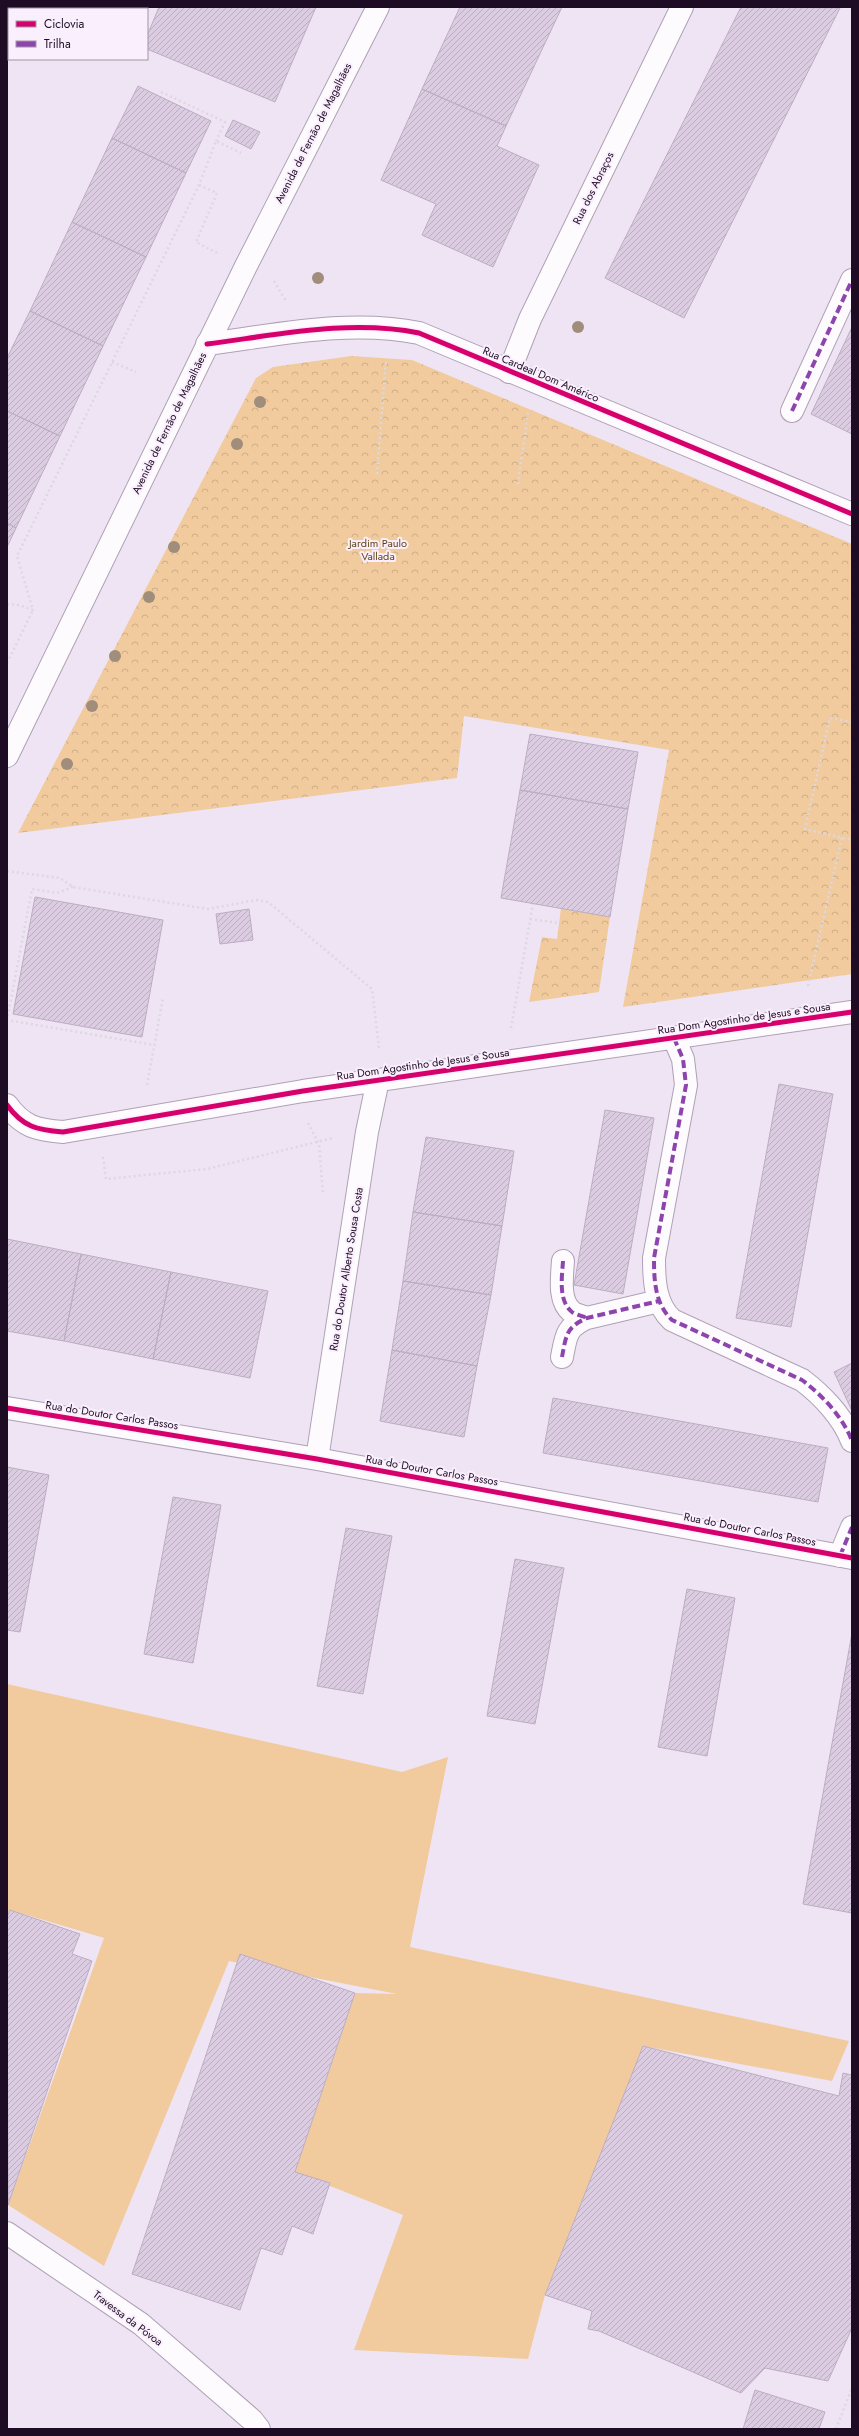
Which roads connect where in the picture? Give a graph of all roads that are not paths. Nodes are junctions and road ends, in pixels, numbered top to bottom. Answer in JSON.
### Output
{"nodes":[{"id":1,"x":378,"y":7,"type":"edge"},
{"id":2,"x":682,"y":7,"type":"edge"},
{"id":3,"x":852,"y":280,"type":"edge"},
{"id":4,"x":207,"y":344,"type":"junction"},
{"id":5,"x":509,"y":372,"type":"junction"},
{"id":6,"x":792,"y":411,"type":"dead end"},
{"id":7,"x":852,"y":514,"type":"edge"},
{"id":8,"x":7,"y":756,"type":"edge"},
{"id":9,"x":852,"y":1012,"type":"edge"},
{"id":10,"x":674,"y":1038,"type":"junction"},
{"id":11,"x":378,"y":1080,"type":"junction"},
{"id":12,"x":7,"y":1105,"type":"edge"},
{"id":13,"x":563,"y":1261,"type":"dead end"},
{"id":14,"x":659,"y":1301,"type":"junction"},
{"id":15,"x":587,"y":1318,"type":"junction"},
{"id":16,"x":562,"y":1357,"type":"dead end"},
{"id":17,"x":7,"y":1408,"type":"edge"},
{"id":18,"x":852,"y":1441,"type":"edge"},
{"id":19,"x":317,"y":1459,"type":"junction"},
{"id":20,"x":852,"y":1527,"type":"edge"},
{"id":21,"x":846,"y":1557,"type":"edge"},
{"id":22,"x":7,"y":2233,"type":"edge"},
{"id":23,"x":260,"y":2429,"type":"edge"}],
"edges":[{"from":1,"to":4,"type":"street","name":"Avenida de Fernão de Magalhães"},
{"from":2,"to":5,"type":"street","name":"Rua dos Abraços"},
{"from":3,"to":6,"type":"street"},
{"from":4,"to":5,"type":"street","name":"Rua Cardeal Dom Américo"},
{"from":4,"to":8,"type":"street","name":"Avenida de Fernão de Magalhães"},
{"from":5,"to":7,"type":"street","name":"Rua Cardeal Dom Américo"},
{"from":9,"to":10,"type":"street","name":"Rua Dom Agostinho de Jesus e Sousa"},
{"from":10,"to":11,"type":"street","name":"Rua Dom Agostinho de Jesus e Sousa"},
{"from":10,"to":14,"type":"street"},
{"from":11,"to":12,"type":"street","name":"Rua Dom Agostinho de Jesus e Sousa"},
{"from":11,"to":19,"type":"street","name":"Rua do Doutor Alberto Sousa Costa"},
{"from":13,"to":15,"type":"street"},
{"from":14,"to":15,"type":"street"},
{"from":14,"to":18,"type":"street"},
{"from":15,"to":16,"type":"street"},
{"from":17,"to":19,"type":"street","name":"Rua do Doutor Carlos Passos"},
{"from":19,"to":21,"type":"street","name":"Rua do Doutor Carlos Passos"},
{"from":20,"to":21,"type":"street"},
{"from":22,"to":23,"type":"street","name":"Travessa da Póvoa"}]}
